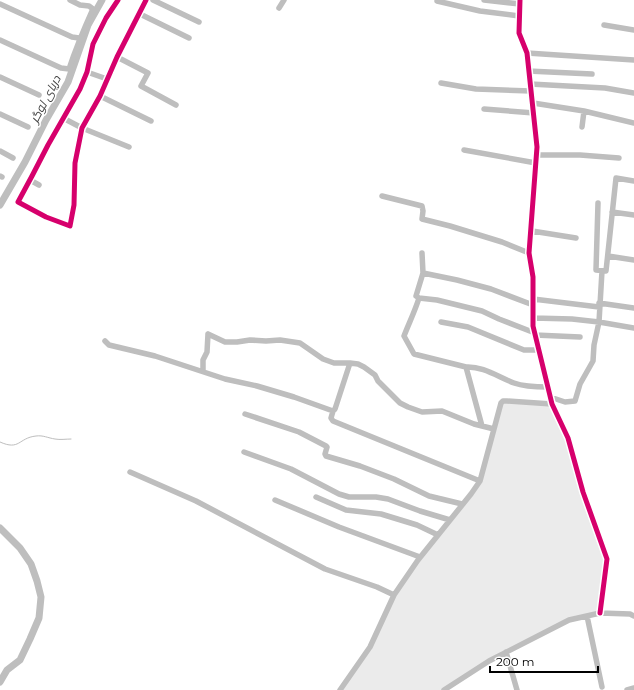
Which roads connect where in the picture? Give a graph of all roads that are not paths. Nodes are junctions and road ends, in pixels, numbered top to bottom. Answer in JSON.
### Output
{"nodes":[{"id":1,"x":70,"y":0,"type":"edge"},
{"id":2,"x":118,"y":0,"type":"edge"},
{"id":3,"x":146,"y":0,"type":"edge"},
{"id":4,"x":153,"y":0,"type":"edge"},
{"id":5,"x":284,"y":0,"type":"edge"},
{"id":6,"x":484,"y":0,"type":"edge"},
{"id":7,"x":436,"y":1,"type":"edge"},
{"id":8,"x":520,"y":2,"type":"edge"},
{"id":9,"x":0,"y":4,"type":"edge"},
{"id":10,"x":279,"y":8,"type":"dead end"},
{"id":11,"x":140,"y":14,"type":"junction"},
{"id":12,"x":519,"y":16,"type":"junction"},
{"id":13,"x":199,"y":22,"type":"dead end"},
{"id":14,"x":604,"y":25,"type":"dead end"},
{"id":15,"x":634,"y":30,"type":"edge"},
{"id":16,"x":80,"y":38,"type":"junction"},
{"id":17,"x":190,"y":38,"type":"dead end"},
{"id":18,"x":0,"y":40,"type":"edge"},
{"id":19,"x":527,"y":54,"type":"junction"},
{"id":20,"x":117,"y":57,"type":"junction"},
{"id":21,"x":634,"y":60,"type":"edge"},
{"id":22,"x":528,"y":71,"type":"junction"},
{"id":23,"x":87,"y":72,"type":"junction"},
{"id":24,"x":592,"y":74,"type":"dead end"},
{"id":25,"x":0,"y":77,"type":"edge"},
{"id":26,"x":107,"y":79,"type":"junction"},
{"id":27,"x":441,"y":83,"type":"dead end"},
{"id":28,"x":530,"y":84,"type":"junction"},
{"id":29,"x":531,"y":90,"type":"junction"},
{"id":30,"x":634,"y":93,"type":"edge"},
{"id":31,"x":39,"y":95,"type":"dead end"},
{"id":32,"x":100,"y":96,"type":"junction"},
{"id":33,"x":533,"y":103,"type":"junction"},
{"id":34,"x":176,"y":104,"type":"dead end"},
{"id":35,"x":484,"y":109,"type":"dead end"},
{"id":36,"x":584,"y":111,"type":"junction"},
{"id":37,"x":534,"y":113,"type":"junction"},
{"id":38,"x":0,"y":114,"type":"edge"},
{"id":39,"x":63,"y":118,"type":"junction"},
{"id":40,"x":151,"y":121,"type":"dead end"},
{"id":41,"x":634,"y":124,"type":"edge"},
{"id":42,"x":28,"y":127,"type":"dead end"},
{"id":43,"x":582,"y":127,"type":"dead end"},
{"id":44,"x":82,"y":128,"type":"junction"},
{"id":45,"x":129,"y":146,"type":"dead end"},
{"id":46,"x":464,"y":150,"type":"dead end"},
{"id":47,"x":0,"y":152,"type":"edge"},
{"id":48,"x":537,"y":155,"type":"junction"},
{"id":49,"x":13,"y":158,"type":"dead end"},
{"id":50,"x":618,"y":158,"type":"dead end"},
{"id":51,"x":536,"y":163,"type":"junction"},
{"id":52,"x":30,"y":180,"type":"junction"},
{"id":53,"x":634,"y":181,"type":"edge"},
{"id":54,"x":39,"y":185,"type":"dead end"},
{"id":55,"x":382,"y":196,"type":"dead end"},
{"id":56,"x":598,"y":204,"type":"dead end"},
{"id":57,"x":612,"y":212,"type":"junction"},
{"id":58,"x":634,"y":214,"type":"edge"},
{"id":59,"x":532,"y":231,"type":"junction"},
{"id":60,"x":576,"y":238,"type":"dead end"},
{"id":61,"x":422,"y":253,"type":"dead end"},
{"id":62,"x":529,"y":253,"type":"junction"},
{"id":63,"x":608,"y":256,"type":"junction"},
{"id":64,"x":634,"y":260,"type":"edge"},
{"id":65,"x":602,"y":271,"type":"junction"},
{"id":66,"x":422,"y":273,"type":"junction"},
{"id":67,"x":419,"y":298,"type":"junction"},
{"id":68,"x":533,"y":302,"type":"junction"},
{"id":69,"x":599,"y":305,"type":"junction"},
{"id":70,"x":634,"y":308,"type":"edge"},
{"id":71,"x":533,"y":318,"type":"junction"},
{"id":72,"x":441,"y":322,"type":"dead end"},
{"id":73,"x":599,"y":322,"type":"junction"},
{"id":74,"x":634,"y":328,"type":"edge"},
{"id":75,"x":535,"y":334,"type":"junction"},
{"id":76,"x":580,"y":337,"type":"dead end"},
{"id":77,"x":105,"y":341,"type":"dead end"},
{"id":78,"x":539,"y":350,"type":"junction"},
{"id":79,"x":350,"y":363,"type":"junction"},
{"id":80,"x":466,"y":367,"type":"junction"},
{"id":81,"x":204,"y":371,"type":"junction"},
{"id":82,"x":548,"y":387,"type":"junction"},
{"id":83,"x":550,"y":397,"type":"junction"},
{"id":84,"x":552,"y":404,"type":"junction"},
{"id":85,"x":333,"y":411,"type":"junction"},
{"id":86,"x":245,"y":414,"type":"dead end"},
{"id":87,"x":482,"y":426,"type":"junction"},
{"id":88,"x":494,"y":429,"type":"junction"},
{"id":89,"x":244,"y":452,"type":"dead end"},
{"id":90,"x":130,"y":472,"type":"dead end"},
{"id":91,"x":480,"y":481,"type":"junction"},
{"id":92,"x":316,"y":497,"type":"dead end"},
{"id":93,"x":275,"y":500,"type":"dead end"},
{"id":94,"x":462,"y":504,"type":"junction"},
{"id":95,"x":450,"y":520,"type":"junction"},
{"id":96,"x":438,"y":535,"type":"junction"},
{"id":97,"x":420,"y":557,"type":"junction"},
{"id":98,"x":394,"y":595,"type":"junction"},
{"id":99,"x":600,"y":613,"type":"junction"},
{"id":100,"x":587,"y":616,"type":"junction"},
{"id":101,"x":634,"y":616,"type":"edge"},
{"id":102,"x":506,"y":652,"type":"junction"},
{"id":103,"x":602,"y":687,"type":"dead end"},
{"id":104,"x":634,"y":688,"type":"edge"},
{"id":105,"x":340,"y":690,"type":"edge"},
{"id":106,"x":444,"y":690,"type":"edge"},
{"id":107,"x":517,"y":690,"type":"edge"},
{"id":108,"x":627,"y":690,"type":"edge"}],
"edges":[{"from":1,"to":16,"type":"street"},
{"from":2,"to":23,"type":"street"},
{"from":3,"to":11,"type":"street"},
{"from":4,"to":13,"type":"street"},
{"from":5,"to":10,"type":"street"},
{"from":6,"to":8,"type":"street"},
{"from":7,"to":12,"type":"street"},
{"from":8,"to":12,"type":"street"},
{"from":9,"to":16,"type":"street"},
{"from":11,"to":17,"type":"street"},
{"from":11,"to":20,"type":"street"},
{"from":12,"to":19,"type":"street"},
{"from":14,"to":15,"type":"street"},
{"from":16,"to":18,"type":"street"},
{"from":19,"to":21,"type":"street"},
{"from":19,"to":22,"type":"street"},
{"from":20,"to":26,"type":"street"},
{"from":20,"to":34,"type":"street"},
{"from":22,"to":24,"type":"street"},
{"from":22,"to":28,"type":"street"},
{"from":23,"to":26,"type":"street"},
{"from":23,"to":39,"type":"street"},
{"from":25,"to":31,"type":"street"},
{"from":26,"to":32,"type":"street"},
{"from":27,"to":29,"type":"street"},
{"from":28,"to":29,"type":"street"},
{"from":28,"to":30,"type":"street"},
{"from":29,"to":33,"type":"street"},
{"from":32,"to":40,"type":"street"},
{"from":32,"to":44,"type":"street"},
{"from":33,"to":36,"type":"street"},
{"from":33,"to":37,"type":"street"},
{"from":35,"to":37,"type":"street"},
{"from":36,"to":41,"type":"street"},
{"from":36,"to":43,"type":"street"},
{"from":37,"to":48,"type":"street"},
{"from":38,"to":42,"type":"street"},
{"from":39,"to":44,"type":"street"},
{"from":39,"to":52,"type":"street"},
{"from":44,"to":45,"type":"street"},
{"from":44,"to":52,"type":"street"},
{"from":46,"to":51,"type":"street"},
{"from":47,"to":49,"type":"street"},
{"from":48,"to":50,"type":"street"},
{"from":48,"to":51,"type":"street"},
{"from":51,"to":59,"type":"street"},
{"from":52,"to":54,"type":"street"},
{"from":53,"to":57,"type":"street"},
{"from":55,"to":62,"type":"street"},
{"from":56,"to":65,"type":"street"},
{"from":57,"to":58,"type":"street"},
{"from":57,"to":63,"type":"street"},
{"from":59,"to":60,"type":"street"},
{"from":59,"to":62,"type":"street"},
{"from":61,"to":66,"type":"street"},
{"from":62,"to":68,"type":"street"},
{"from":63,"to":64,"type":"street"},
{"from":63,"to":65,"type":"street"},
{"from":65,"to":69,"type":"street"},
{"from":66,"to":67,"type":"street"},
{"from":66,"to":68,"type":"street"},
{"from":67,"to":75,"type":"street"},
{"from":67,"to":80,"type":"street"},
{"from":68,"to":69,"type":"street"},
{"from":68,"to":71,"type":"street"},
{"from":69,"to":70,"type":"street"},
{"from":69,"to":73,"type":"street"},
{"from":71,"to":73,"type":"street"},
{"from":71,"to":75,"type":"street"},
{"from":72,"to":78,"type":"street"},
{"from":73,"to":74,"type":"street"},
{"from":73,"to":83,"type":"street"},
{"from":75,"to":76,"type":"street"},
{"from":75,"to":78,"type":"street"},
{"from":77,"to":81,"type":"street"},
{"from":78,"to":82,"type":"street"},
{"from":79,"to":81,"type":"street"},
{"from":79,"to":85,"type":"street"},
{"from":79,"to":87,"type":"street"},
{"from":80,"to":82,"type":"street"},
{"from":80,"to":87,"type":"street"},
{"from":81,"to":85,"type":"street"},
{"from":82,"to":83,"type":"street"},
{"from":83,"to":84,"type":"street"},
{"from":84,"to":88,"type":"street"},
{"from":84,"to":99,"type":"street"},
{"from":85,"to":91,"type":"street"},
{"from":86,"to":94,"type":"street"},
{"from":87,"to":88,"type":"street"},
{"from":88,"to":91,"type":"street"},
{"from":89,"to":95,"type":"street"},
{"from":90,"to":98,"type":"street"},
{"from":91,"to":94,"type":"street"},
{"from":92,"to":96,"type":"street"},
{"from":93,"to":97,"type":"street"},
{"from":94,"to":95,"type":"street"},
{"from":95,"to":96,"type":"street"},
{"from":96,"to":97,"type":"street"},
{"from":97,"to":98,"type":"street"},
{"from":98,"to":105,"type":"street"},
{"from":99,"to":100,"type":"street"},
{"from":99,"to":101,"type":"street"},
{"from":100,"to":102,"type":"street"},
{"from":100,"to":103,"type":"street"},
{"from":102,"to":106,"type":"street"},
{"from":102,"to":107,"type":"street"},
{"from":104,"to":108,"type":"street"}]}
